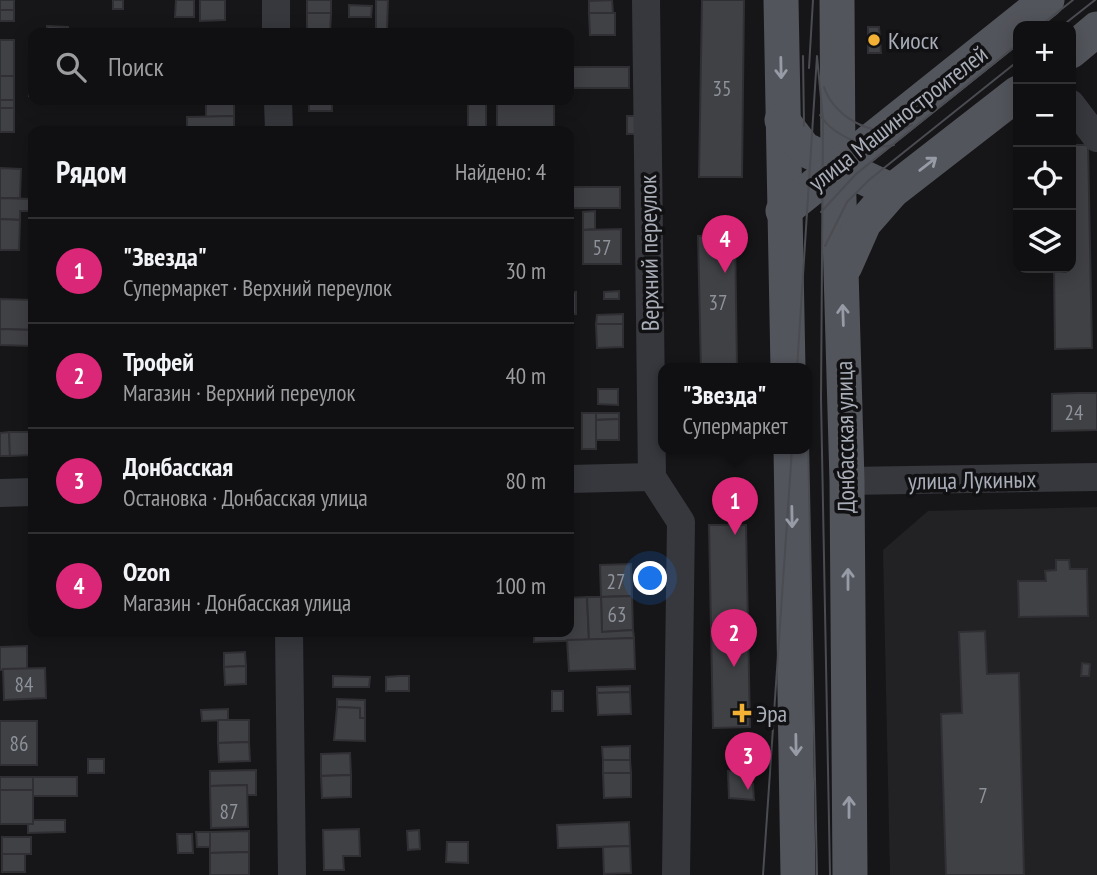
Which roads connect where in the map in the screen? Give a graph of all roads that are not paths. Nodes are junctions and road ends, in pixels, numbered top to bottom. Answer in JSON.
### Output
{"nodes":[{"id":1,"x":276,"y":0,"type":"edge"},
{"id":2,"x":646,"y":0,"type":"edge"},
{"id":3,"x":781,"y":0,"type":"edge"},
{"id":4,"x":837,"y":0,"type":"edge"},
{"id":5,"x":1047,"y":0,"type":"edge"},
{"id":6,"x":276,"y":28,"type":"edge"},
{"id":7,"x":1097,"y":29,"type":"edge"},
{"id":8,"x":1076,"y":47,"type":"edge"},
{"id":9,"x":838,"y":85,"type":"junction"},
{"id":10,"x":1013,"y":97,"type":"edge"},
{"id":11,"x":918,"y":103,"type":"junction"},
{"id":12,"x":278,"y":105,"type":"edge"},
{"id":13,"x":1076,"y":111,"type":"edge"},
{"id":14,"x":782,"y":120,"type":"junction"},
{"id":15,"x":279,"y":126,"type":"edge"},
{"id":16,"x":1097,"y":138,"type":"edge"},
{"id":17,"x":838,"y":165,"type":"junction"},
{"id":18,"x":892,"y":191,"type":"junction"},
{"id":19,"x":783,"y":211,"type":"junction"},
{"id":20,"x":842,"y":272,"type":"junction"},
{"id":21,"x":788,"y":363,"type":"edge"},
{"id":22,"x":790,"y":454,"type":"edge"},
{"id":23,"x":652,"y":477,"type":"junction"},
{"id":24,"x":1097,"y":477,"type":"edge"},
{"id":25,"x":574,"y":479,"type":"edge"},
{"id":26,"x":847,"y":481,"type":"junction"},
{"id":27,"x":28,"y":492,"type":"edge"},
{"id":28,"x":0,"y":493,"type":"edge"},
{"id":29,"x":1097,"y":504,"type":"edge"},
{"id":30,"x":289,"y":637,"type":"edge"},
{"id":31,"x":292,"y":875,"type":"edge"},
{"id":32,"x":676,"y":875,"type":"edge"},
{"id":33,"x":798,"y":875,"type":"edge"},
{"id":34,"x":849,"y":875,"type":"edge"}],
"edges":[{"from":1,"to":6,"type":"street"},
{"from":2,"to":23,"type":"street","name":"Верхний переулок"},
{"from":3,"to":14,"type":"main road","one_way":true},
{"from":4,"to":9,"type":"main road","name":"Донбасская улица"},
{"from":5,"to":11,"type":"main road","name":"улица Машиностроителей"},
{"from":7,"to":8,"type":"main road"},
{"from":9,"to":11,"type":"main road"},
{"from":9,"to":17,"type":"main road","name":"Донбасская улица"},
{"from":18,"to":10,"type":"main road","one_way":true},
{"from":11,"to":17,"type":"main road","name":"улица Машиностроителей"},
{"from":12,"to":15,"type":"street"},
{"from":13,"to":16,"type":"street"},
{"from":14,"to":17,"type":"main road"},
{"from":14,"to":19,"type":"main road"},
{"from":17,"to":18,"type":"main road"},
{"from":17,"to":19,"type":"main road","name":"улица Машиностроителей"},
{"from":17,"to":20,"type":"main road","name":"Донбасская улица"},
{"from":18,"to":20,"type":"main road"},
{"from":19,"to":21,"type":"main road"},
{"from":26,"to":20,"type":"main road","name":"Донбасская улица","one_way":true},
{"from":22,"to":33,"type":"main road","one_way":true},
{"from":23,"to":25,"type":"street"},
{"from":23,"to":32,"type":"street"},
{"from":24,"to":26,"type":"street","name":"улица Лукиных"},
{"from":24,"to":29,"type":"street"},
{"from":34,"to":26,"type":"main road","name":"Донбасская улица","one_way":true},
{"from":27,"to":28,"type":"street"},
{"from":30,"to":31,"type":"street"}]}
